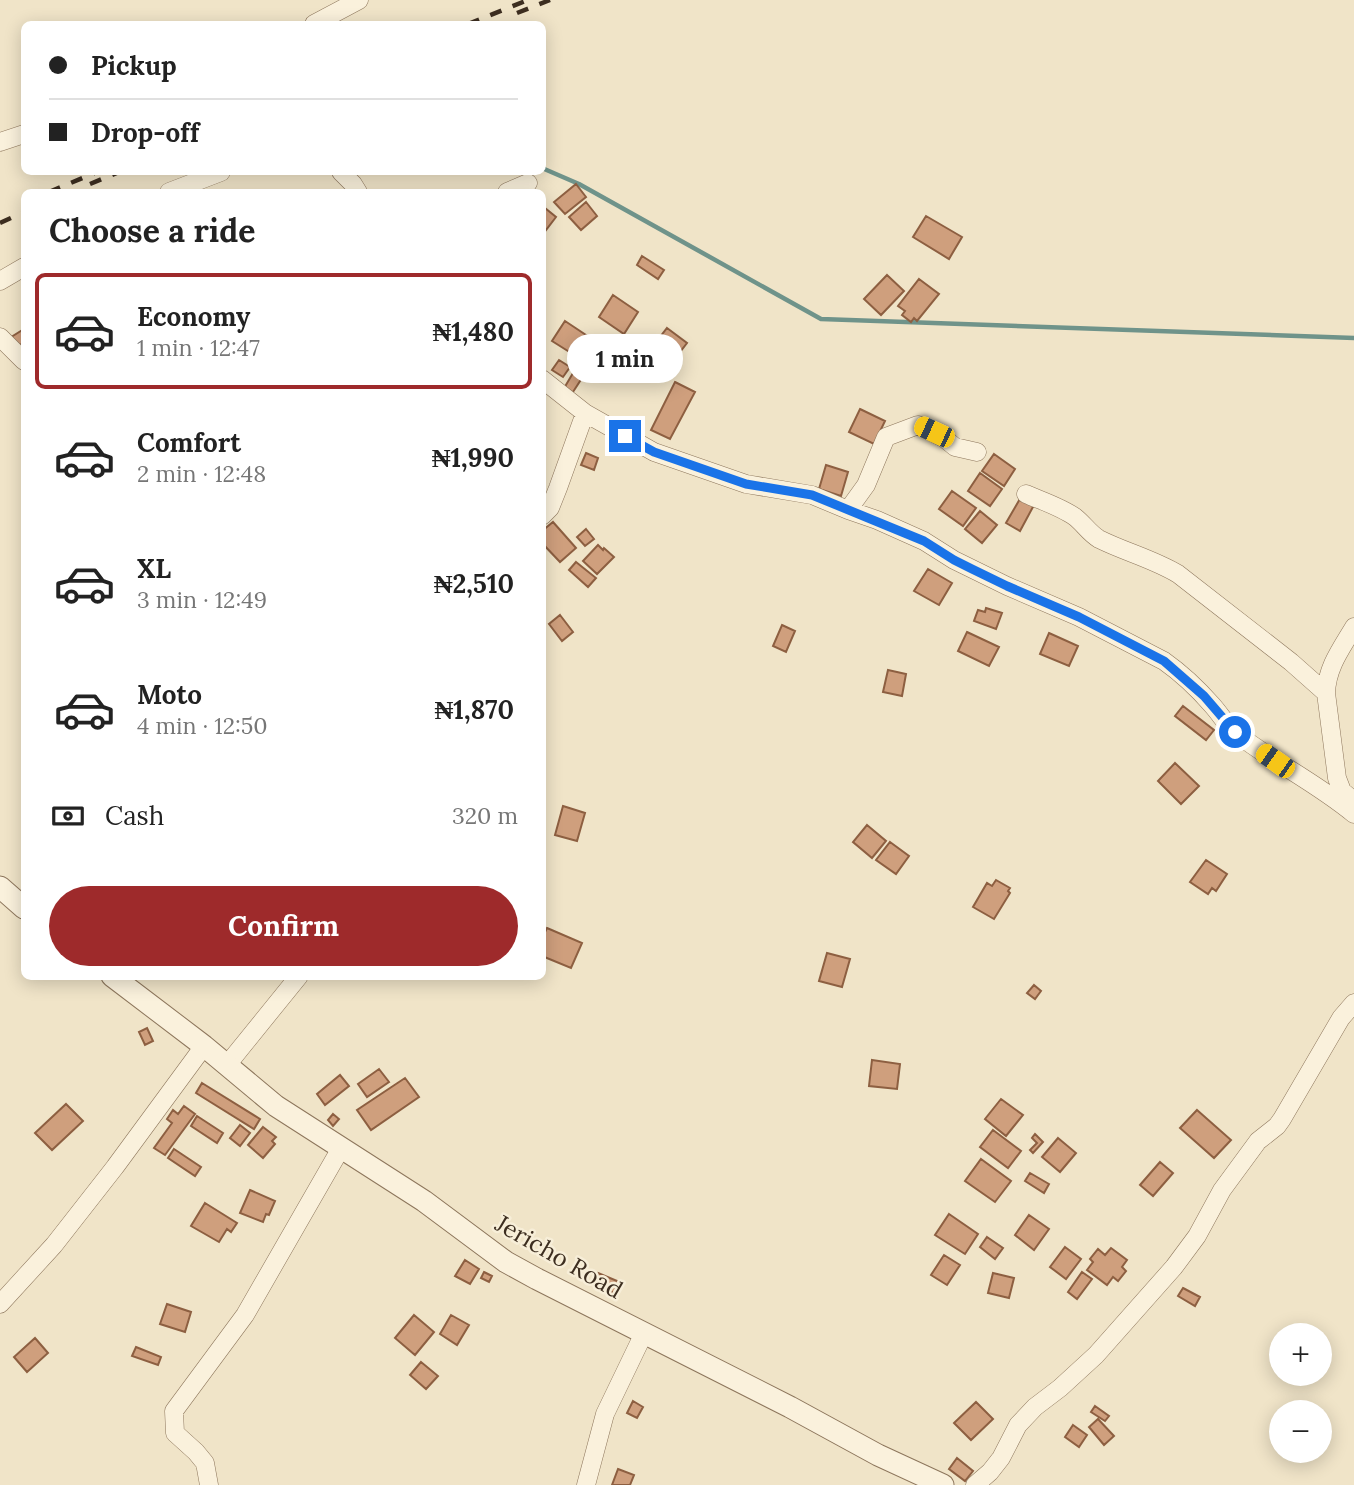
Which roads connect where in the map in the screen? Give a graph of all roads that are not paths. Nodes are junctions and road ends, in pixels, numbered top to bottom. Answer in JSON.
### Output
{"nodes":[{"id":1,"x":359,"y":0,"type":"edge"},
{"id":2,"x":320,"y":21,"type":"edge"},
{"id":3,"x":21,"y":135,"type":"edge"},
{"id":4,"x":0,"y":142,"type":"edge"},
{"id":5,"x":213,"y":175,"type":"edge"},
{"id":6,"x":344,"y":175,"type":"edge"},
{"id":7,"x":528,"y":183,"type":"dead end"},
{"id":8,"x":177,"y":189,"type":"edge"},
{"id":9,"x":356,"y":189,"type":"edge"},
{"id":10,"x":514,"y":189,"type":"edge"},
{"id":11,"x":21,"y":269,"type":"edge"},
{"id":12,"x":0,"y":281,"type":"edge"},
{"id":13,"x":0,"y":337,"type":"edge"},
{"id":14,"x":21,"y":358,"type":"edge"},
{"id":15,"x":546,"y":382,"type":"edge"},
{"id":16,"x":585,"y":413,"type":"junction"},
{"id":17,"x":977,"y":452,"type":"dead end"},
{"id":18,"x":1026,"y":494,"type":"dead end"},
{"id":19,"x":848,"y":510,"type":"junction"},
{"id":20,"x":546,"y":512,"type":"edge"},
{"id":21,"x":1354,"y":627,"type":"edge"},
{"id":22,"x":1326,"y":693,"type":"junction"},
{"id":23,"x":1354,"y":801,"type":"edge"},
{"id":24,"x":1354,"y":814,"type":"edge"},
{"id":25,"x":0,"y":887,"type":"edge"},
{"id":26,"x":21,"y":905,"type":"edge"},
{"id":27,"x":117,"y":980,"type":"edge"},
{"id":28,"x":296,"y":980,"type":"edge"},
{"id":29,"x":1354,"y":1003,"type":"edge"},
{"id":30,"x":204,"y":1046,"type":"junction"},
{"id":31,"x":227,"y":1065,"type":"junction"},
{"id":32,"x":341,"y":1148,"type":"junction"},
{"id":33,"x":0,"y":1304,"type":"edge"},
{"id":34,"x":644,"y":1333,"type":"junction"},
{"id":35,"x":209,"y":1485,"type":"edge"},
{"id":36,"x":586,"y":1485,"type":"edge"},
{"id":37,"x":943,"y":1485,"type":"edge"},
{"id":38,"x":975,"y":1485,"type":"edge"}],
"edges":[{"from":1,"to":2,"type":"street"},
{"from":3,"to":4,"type":"street"},
{"from":5,"to":8,"type":"street"},
{"from":6,"to":9,"type":"street"},
{"from":7,"to":10,"type":"street"},
{"from":11,"to":12,"type":"street"},
{"from":13,"to":14,"type":"street"},
{"from":15,"to":16,"type":"street"},
{"from":16,"to":19,"type":"street"},
{"from":16,"to":20,"type":"street"},
{"from":17,"to":19,"type":"street"},
{"from":18,"to":22,"type":"street"},
{"from":19,"to":24,"type":"street"},
{"from":21,"to":22,"type":"street"},
{"from":22,"to":23,"type":"street"},
{"from":25,"to":26,"type":"street"},
{"from":27,"to":30,"type":"street","name":"Jericho Road"},
{"from":28,"to":31,"type":"street"},
{"from":29,"to":38,"type":"street"},
{"from":30,"to":31,"type":"street","name":"Jericho Road"},
{"from":30,"to":33,"type":"street"},
{"from":31,"to":32,"type":"street","name":"Jericho Road"},
{"from":32,"to":34,"type":"street","name":"Jericho Road"},
{"from":32,"to":35,"type":"street"},
{"from":34,"to":36,"type":"street"},
{"from":34,"to":37,"type":"street","name":"Jericho Road"}]}
